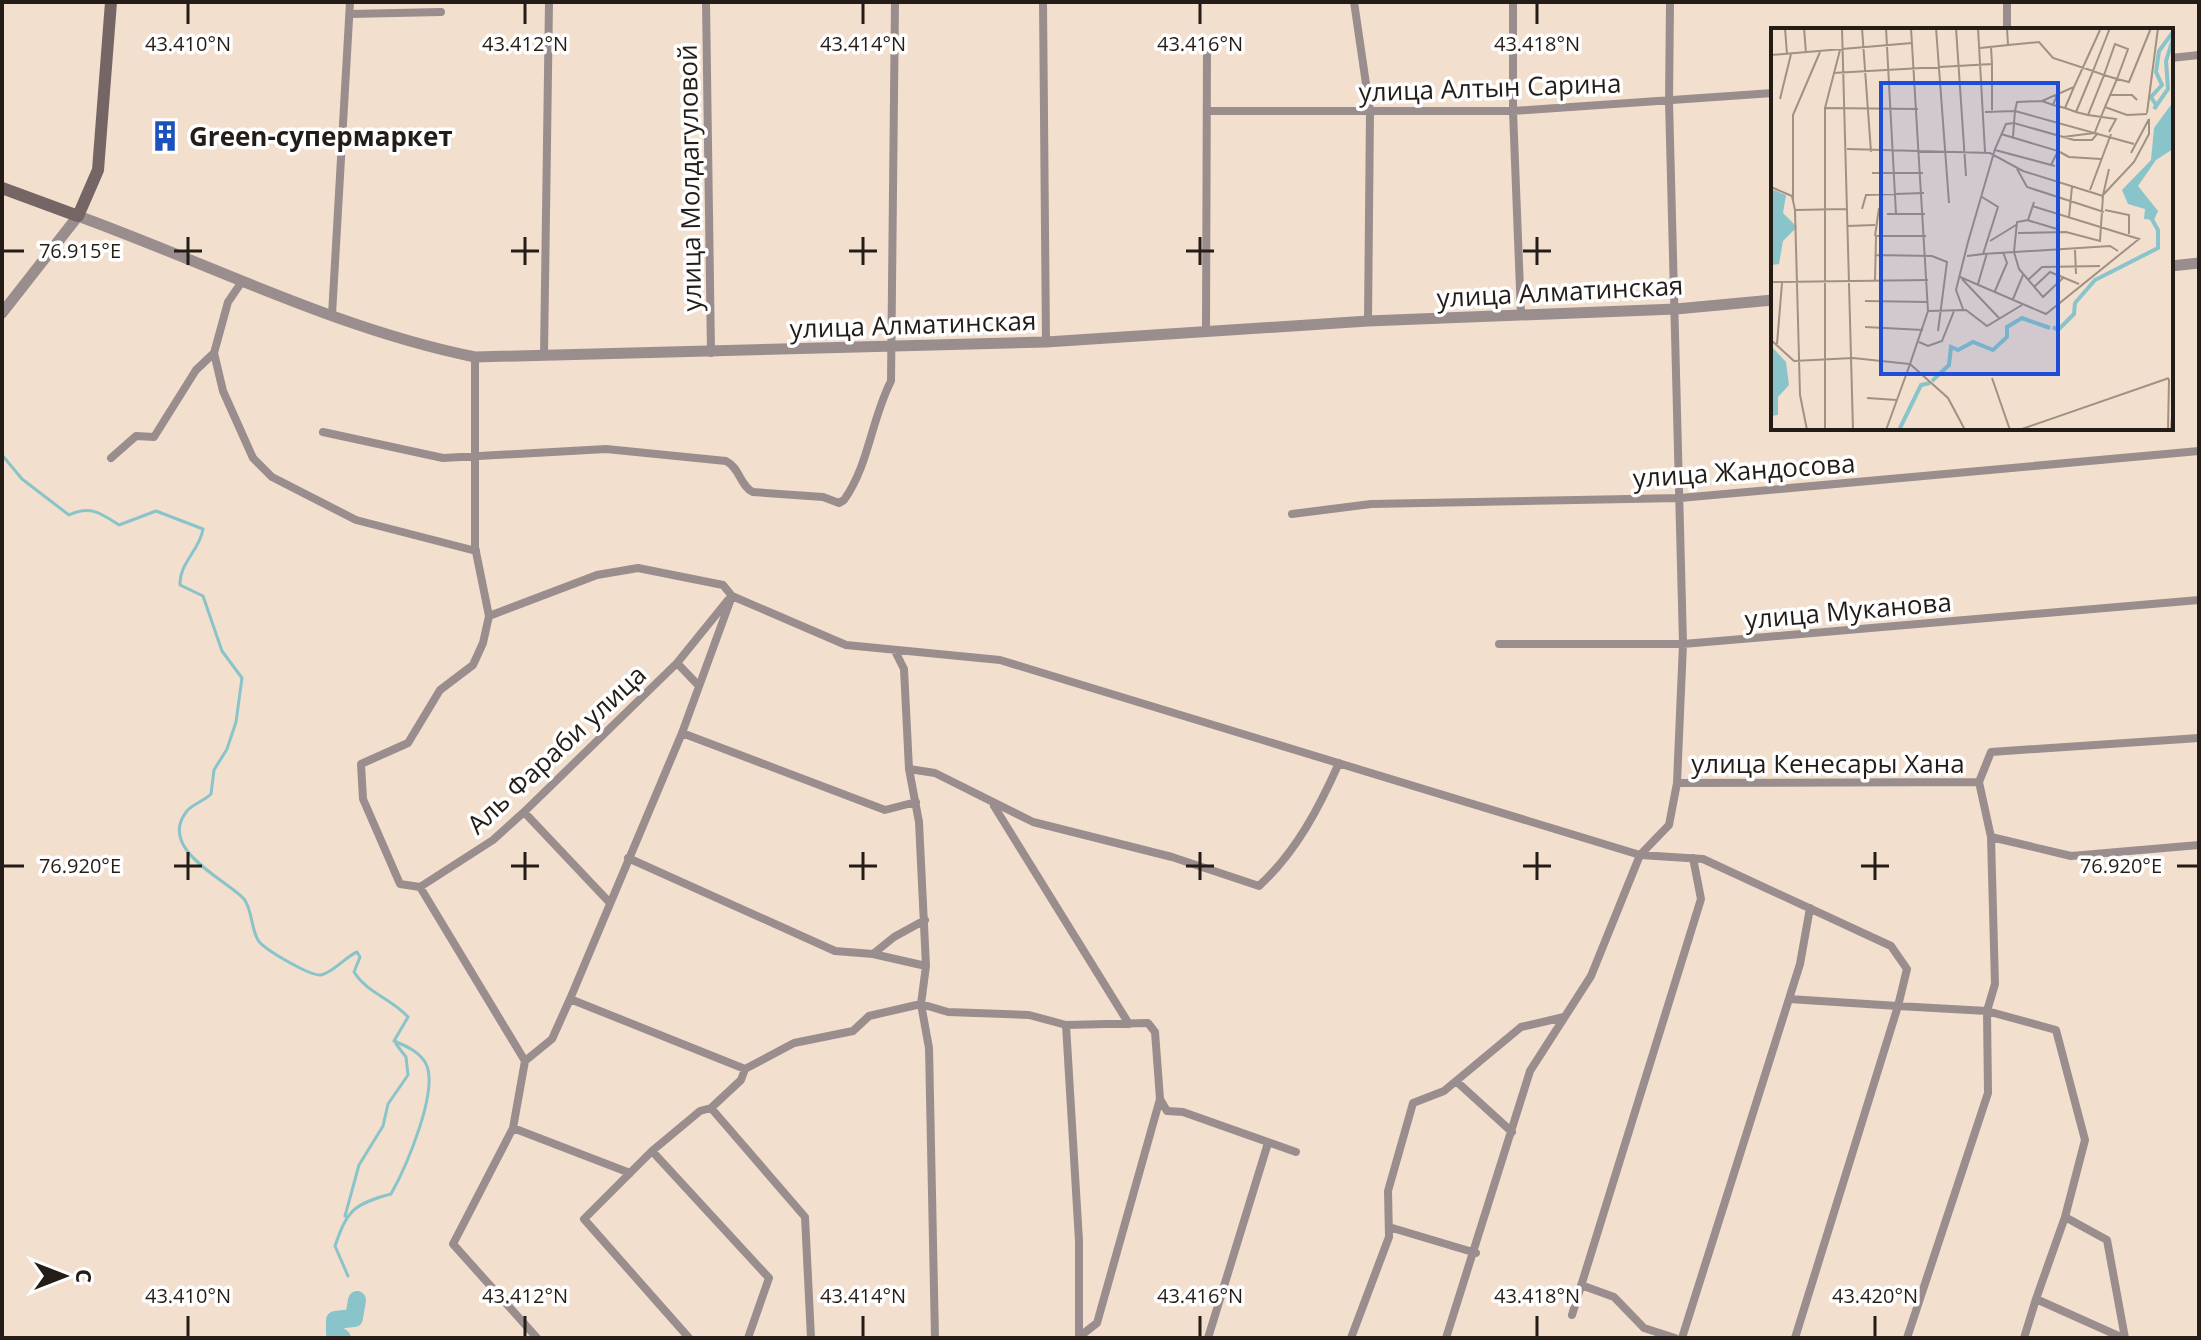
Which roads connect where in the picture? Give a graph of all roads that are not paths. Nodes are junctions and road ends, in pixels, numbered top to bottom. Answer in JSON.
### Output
{"nodes":[{"id":1,"x":111,"y":2,"type":"edge"},
{"id":2,"x":350,"y":2,"type":"edge"},
{"id":3,"x":549,"y":2,"type":"edge"},
{"id":4,"x":706,"y":2,"type":"edge"},
{"id":5,"x":895,"y":2,"type":"edge"},
{"id":6,"x":1043,"y":2,"type":"edge"},
{"id":7,"x":1354,"y":2,"type":"edge"},
{"id":8,"x":1513,"y":2,"type":"edge"},
{"id":9,"x":1670,"y":2,"type":"edge"},
{"id":10,"x":2007,"y":2,"type":"edge"},
{"id":11,"x":441,"y":12,"type":"dead end"},
{"id":12,"x":350,"y":14,"type":"junction"},
{"id":13,"x":2007,"y":28,"type":"edge"},
{"id":14,"x":1207,"y":45,"type":"dead end"},
{"id":15,"x":2199,"y":55,"type":"edge"},
{"id":16,"x":2173,"y":58,"type":"edge"},
{"id":17,"x":1771,"y":93,"type":"edge"},
{"id":18,"x":1669,"y":101,"type":"junction"},
{"id":19,"x":1209,"y":111,"type":"junction"},
{"id":20,"x":1370,"y":111,"type":"junction"},
{"id":21,"x":1513,"y":111,"type":"junction"},
{"id":22,"x":2,"y":188,"type":"edge"},
{"id":23,"x":78,"y":216,"type":"junction"},
{"id":24,"x":2199,"y":263,"type":"edge"},
{"id":25,"x":2173,"y":266,"type":"edge"},
{"id":26,"x":241,"y":283,"type":"junction"},
{"id":27,"x":1771,"y":300,"type":"edge"},
{"id":28,"x":1676,"y":309,"type":"junction"},
{"id":29,"x":2,"y":313,"type":"edge"},
{"id":30,"x":332,"y":315,"type":"junction"},
{"id":31,"x":1521,"y":315,"type":"junction"},
{"id":32,"x":1368,"y":321,"type":"junction"},
{"id":33,"x":1206,"y":331,"type":"junction"},
{"id":34,"x":1046,"y":342,"type":"junction"},
{"id":35,"x":890,"y":347,"type":"junction"},
{"id":36,"x":214,"y":353,"type":"junction"},
{"id":37,"x":711,"y":353,"type":"junction"},
{"id":38,"x":544,"y":356,"type":"junction"},
{"id":39,"x":475,"y":357,"type":"junction"},
{"id":40,"x":323,"y":432,"type":"dead end"},
{"id":41,"x":2199,"y":451,"type":"edge"},
{"id":42,"x":111,"y":458,"type":"dead end"},
{"id":43,"x":475,"y":458,"type":"junction"},
{"id":44,"x":1680,"y":498,"type":"junction"},
{"id":45,"x":1292,"y":514,"type":"dead end"},
{"id":46,"x":476,"y":551,"type":"junction"},
{"id":47,"x":732,"y":596,"type":"junction"},
{"id":48,"x":2199,"y":600,"type":"edge"},
{"id":49,"x":489,"y":616,"type":"junction"},
{"id":50,"x":1499,"y":644,"type":"dead end"},
{"id":51,"x":1683,"y":644,"type":"junction"},
{"id":52,"x":895,"y":651,"type":"junction"},
{"id":53,"x":677,"y":663,"type":"junction"},
{"id":54,"x":699,"y":686,"type":"junction"},
{"id":55,"x":682,"y":733,"type":"junction"},
{"id":56,"x":2199,"y":738,"type":"edge"},
{"id":57,"x":1339,"y":763,"type":"junction"},
{"id":58,"x":909,"y":769,"type":"junction"},
{"id":59,"x":1979,"y":782,"type":"junction"},
{"id":60,"x":1677,"y":783,"type":"junction"},
{"id":61,"x":916,"y":802,"type":"junction"},
{"id":62,"x":993,"y":805,"type":"junction"},
{"id":63,"x":524,"y":812,"type":"junction"},
{"id":64,"x":1991,"y":837,"type":"junction"},
{"id":65,"x":2199,"y":845,"type":"edge"},
{"id":66,"x":1640,"y":855,"type":"junction"},
{"id":67,"x":628,"y":858,"type":"junction"},
{"id":68,"x":1693,"y":858,"type":"junction"},
{"id":69,"x":420,"y":887,"type":"junction"},
{"id":70,"x":610,"y":903,"type":"junction"},
{"id":71,"x":1810,"y":908,"type":"junction"},
{"id":72,"x":925,"y":920,"type":"junction"},
{"id":73,"x":873,"y":954,"type":"junction"},
{"id":74,"x":926,"y":966,"type":"junction"},
{"id":75,"x":570,"y":999,"type":"junction"},
{"id":76,"x":1789,"y":999,"type":"junction"},
{"id":77,"x":921,"y":1004,"type":"junction"},
{"id":78,"x":1898,"y":1006,"type":"junction"},
{"id":79,"x":1987,"y":1011,"type":"junction"},
{"id":80,"x":1564,"y":1017,"type":"junction"},
{"id":81,"x":1129,"y":1024,"type":"junction"},
{"id":82,"x":1066,"y":1025,"type":"junction"},
{"id":83,"x":525,"y":1061,"type":"junction"},
{"id":84,"x":745,"y":1069,"type":"junction"},
{"id":85,"x":1456,"y":1081,"type":"junction"},
{"id":86,"x":1160,"y":1099,"type":"junction"},
{"id":87,"x":711,"y":1108,"type":"junction"},
{"id":88,"x":513,"y":1128,"type":"junction"},
{"id":89,"x":1512,"y":1132,"type":"junction"},
{"id":90,"x":1268,"y":1143,"type":"junction"},
{"id":91,"x":652,"y":1151,"type":"junction"},
{"id":92,"x":1296,"y":1152,"type":"dead end"},
{"id":93,"x":630,"y":1173,"type":"junction"},
{"id":94,"x":2065,"y":1217,"type":"junction"},
{"id":95,"x":1389,"y":1227,"type":"junction"},
{"id":96,"x":1476,"y":1253,"type":"junction"},
{"id":97,"x":1581,"y":1285,"type":"junction"},
{"id":98,"x":2036,"y":1299,"type":"junction"},
{"id":99,"x":1572,"y":1315,"type":"dead end"},
{"id":100,"x":1079,"y":1337,"type":"edge"},
{"id":101,"x":537,"y":1338,"type":"edge"},
{"id":102,"x":689,"y":1338,"type":"edge"},
{"id":103,"x":748,"y":1338,"type":"edge"},
{"id":104,"x":811,"y":1338,"type":"edge"},
{"id":105,"x":935,"y":1338,"type":"edge"},
{"id":106,"x":1208,"y":1338,"type":"edge"},
{"id":107,"x":1351,"y":1338,"type":"edge"},
{"id":108,"x":1446,"y":1338,"type":"edge"},
{"id":109,"x":1675,"y":1338,"type":"edge"},
{"id":110,"x":1682,"y":1338,"type":"edge"},
{"id":111,"x":1795,"y":1338,"type":"edge"},
{"id":112,"x":1907,"y":1338,"type":"edge"},
{"id":113,"x":2024,"y":1338,"type":"edge"},
{"id":114,"x":2124,"y":1338,"type":"edge"}],
"edges":[{"from":1,"to":23,"type":"main road"},
{"from":2,"to":12,"type":"street"},
{"from":3,"to":38,"type":"street"},
{"from":4,"to":37,"type":"street","name":"улица Молдагуловой"},
{"from":5,"to":35,"type":"street"},
{"from":6,"to":34,"type":"street"},
{"from":7,"to":20,"type":"street"},
{"from":8,"to":21,"type":"street"},
{"from":9,"to":18,"type":"street"},
{"from":10,"to":13,"type":"street"},
{"from":11,"to":12,"type":"street"},
{"from":12,"to":30,"type":"street"},
{"from":14,"to":19,"type":"street"},
{"from":15,"to":16,"type":"street"},
{"from":17,"to":18,"type":"street","name":"улица Алтын Сарина"},
{"from":18,"to":21,"type":"street","name":"улица Алтын Сарина"},
{"from":18,"to":28,"type":"street"},
{"from":19,"to":20,"type":"street","name":"улица Алтын Сарина"},
{"from":19,"to":33,"type":"street"},
{"from":20,"to":21,"type":"street","name":"улица Алтын Сарина"},
{"from":20,"to":32,"type":"street"},
{"from":21,"to":31,"type":"street"},
{"from":22,"to":23,"type":"main road"},
{"from":23,"to":26,"type":"street","name":"улица Алматинская"},
{"from":23,"to":29,"type":"street"},
{"from":24,"to":25,"type":"street"},
{"from":26,"to":30,"type":"street","name":"улица Алматинская"},
{"from":26,"to":36,"type":"street"},
{"from":27,"to":28,"type":"street","name":"улица Алматинская"},
{"from":28,"to":31,"type":"street","name":"улица Алматинская"},
{"from":28,"to":44,"type":"street"},
{"from":30,"to":39,"type":"street","name":"улица Алматинская"},
{"from":31,"to":32,"type":"street","name":"улица Алматинская"},
{"from":32,"to":33,"type":"street","name":"улица Алматинская"},
{"from":33,"to":34,"type":"street","name":"улица Алматинская"},
{"from":34,"to":35,"type":"street","name":"улица Алматинская"},
{"from":35,"to":37,"type":"street","name":"улица Алматинская"},
{"from":35,"to":43,"type":"street"},
{"from":36,"to":42,"type":"street"},
{"from":36,"to":46,"type":"street"},
{"from":37,"to":38,"type":"street","name":"улица Алматинская"},
{"from":38,"to":39,"type":"street","name":"улица Алматинская"},
{"from":39,"to":43,"type":"street"},
{"from":40,"to":43,"type":"street"},
{"from":41,"to":44,"type":"street","name":"улица Жандосова"},
{"from":43,"to":46,"type":"street"},
{"from":44,"to":45,"type":"street","name":"улица Жандосова"},
{"from":44,"to":51,"type":"street"},
{"from":46,"to":49,"type":"street"},
{"from":47,"to":49,"type":"street"},
{"from":47,"to":52,"type":"street"},
{"from":47,"to":53,"type":"street","name":"Аль Фараби улица"},
{"from":47,"to":54,"type":"street"},
{"from":48,"to":51,"type":"street","name":"улица Муканова"},
{"from":49,"to":69,"type":"street"},
{"from":50,"to":51,"type":"street","name":"улица Муканова"},
{"from":51,"to":60,"type":"street"},
{"from":52,"to":57,"type":"street"},
{"from":52,"to":58,"type":"street"},
{"from":53,"to":54,"type":"street"},
{"from":53,"to":63,"type":"street","name":"Аль Фараби улица"},
{"from":54,"to":55,"type":"street"},
{"from":55,"to":61,"type":"street"},
{"from":55,"to":67,"type":"street"},
{"from":56,"to":59,"type":"street","name":"улица Кенесары Хана"},
{"from":57,"to":62,"type":"street"},
{"from":57,"to":66,"type":"street"},
{"from":58,"to":61,"type":"street"},
{"from":58,"to":62,"type":"street"},
{"from":59,"to":60,"type":"street","name":"улица Кенесары Хана"},
{"from":59,"to":64,"type":"street"},
{"from":60,"to":66,"type":"street"},
{"from":61,"to":72,"type":"street"},
{"from":62,"to":81,"type":"street"},
{"from":63,"to":69,"type":"street","name":"Аль Фараби улица"},
{"from":63,"to":70,"type":"street"},
{"from":64,"to":65,"type":"street"},
{"from":64,"to":79,"type":"street"},
{"from":66,"to":68,"type":"street"},
{"from":66,"to":80,"type":"street"},
{"from":67,"to":70,"type":"street"},
{"from":67,"to":73,"type":"street"},
{"from":68,"to":71,"type":"street"},
{"from":68,"to":97,"type":"street"},
{"from":69,"to":83,"type":"street"},
{"from":70,"to":75,"type":"street"},
{"from":71,"to":76,"type":"street"},
{"from":71,"to":78,"type":"street"},
{"from":72,"to":73,"type":"street"},
{"from":72,"to":74,"type":"street"},
{"from":73,"to":74,"type":"street"},
{"from":74,"to":77,"type":"street"},
{"from":75,"to":83,"type":"street"},
{"from":75,"to":84,"type":"street"},
{"from":76,"to":78,"type":"street"},
{"from":76,"to":110,"type":"street"},
{"from":77,"to":82,"type":"street"},
{"from":77,"to":84,"type":"street"},
{"from":77,"to":105,"type":"street"},
{"from":78,"to":79,"type":"street"},
{"from":78,"to":111,"type":"street"},
{"from":79,"to":94,"type":"street"},
{"from":79,"to":112,"type":"street"},
{"from":80,"to":85,"type":"street"},
{"from":80,"to":89,"type":"street"},
{"from":81,"to":82,"type":"street"},
{"from":81,"to":86,"type":"street"},
{"from":82,"to":100,"type":"street"},
{"from":83,"to":88,"type":"street"},
{"from":84,"to":87,"type":"street"},
{"from":85,"to":89,"type":"street"},
{"from":85,"to":95,"type":"street"},
{"from":86,"to":90,"type":"street"},
{"from":86,"to":100,"type":"street"},
{"from":87,"to":91,"type":"street"},
{"from":87,"to":104,"type":"street"},
{"from":88,"to":93,"type":"street"},
{"from":88,"to":101,"type":"street"},
{"from":89,"to":96,"type":"street"},
{"from":90,"to":92,"type":"street"},
{"from":90,"to":106,"type":"street"},
{"from":91,"to":93,"type":"street"},
{"from":91,"to":103,"type":"street"},
{"from":93,"to":102,"type":"street"},
{"from":94,"to":98,"type":"street"},
{"from":94,"to":114,"type":"street"},
{"from":95,"to":96,"type":"street"},
{"from":95,"to":107,"type":"street"},
{"from":96,"to":108,"type":"street"},
{"from":97,"to":99,"type":"street"},
{"from":97,"to":109,"type":"street"},
{"from":98,"to":113,"type":"street"},
{"from":98,"to":114,"type":"street"}]}
